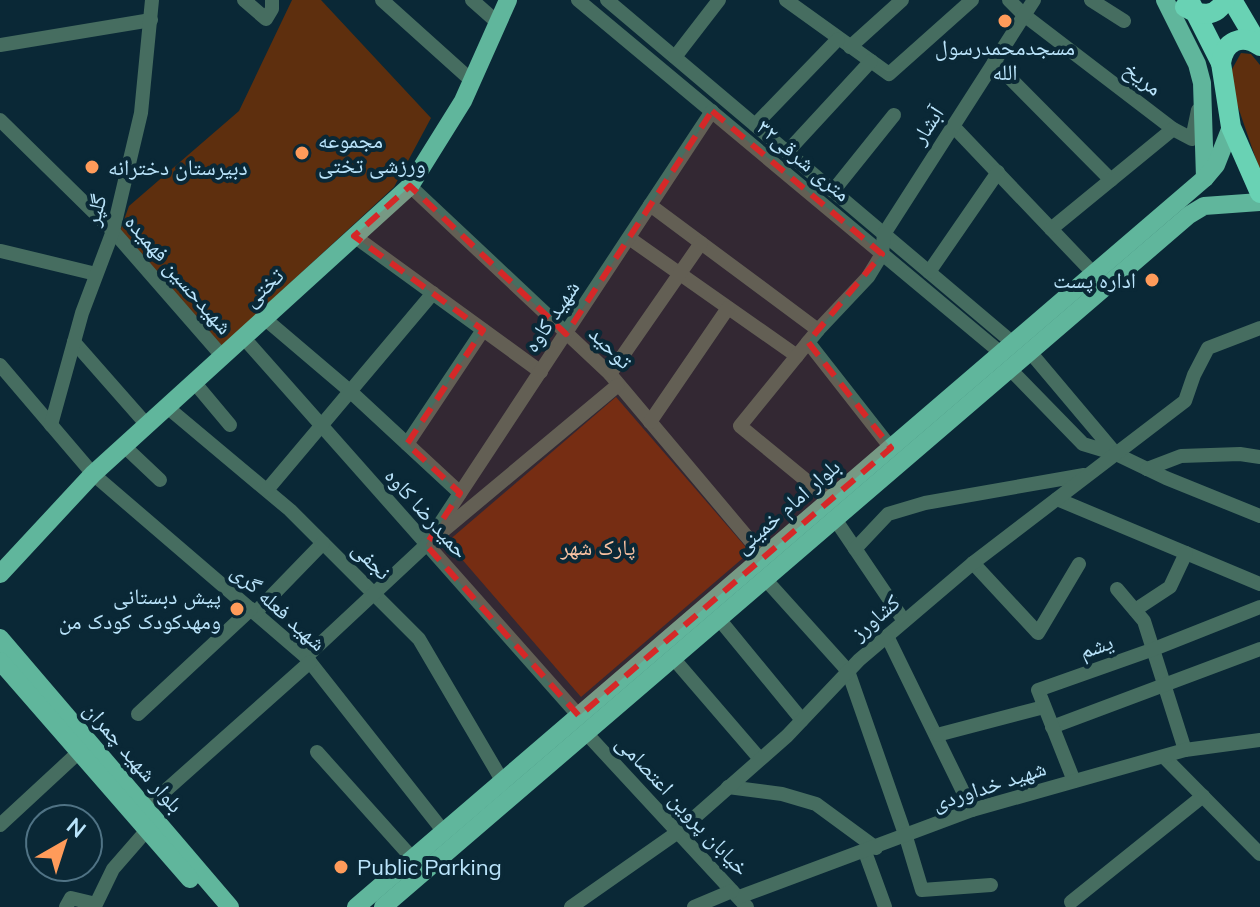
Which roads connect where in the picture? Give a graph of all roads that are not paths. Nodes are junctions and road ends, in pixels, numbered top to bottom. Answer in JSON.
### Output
{"nodes":[{"id":1,"x":152,"y":0,"type":"edge"},
{"id":2,"x":244,"y":0,"type":"edge"},
{"id":3,"x":272,"y":0,"type":"edge"},
{"id":4,"x":382,"y":0,"type":"edge"},
{"id":5,"x":472,"y":0,"type":"edge"},
{"id":6,"x":508,"y":0,"type":"edge"},
{"id":7,"x":578,"y":0,"type":"edge"},
{"id":8,"x":607,"y":0,"type":"edge"},
{"id":9,"x":719,"y":0,"type":"edge"},
{"id":10,"x":786,"y":0,"type":"edge"},
{"id":11,"x":902,"y":0,"type":"edge"},
{"id":12,"x":972,"y":0,"type":"edge"},
{"id":13,"x":1009,"y":0,"type":"edge"},
{"id":14,"x":1034,"y":0,"type":"edge"},
{"id":15,"x":1091,"y":0,"type":"edge"},
{"id":16,"x":1165,"y":0,"type":"edge"},
{"id":17,"x":1225,"y":0,"type":"edge"},
{"id":18,"x":1232,"y":0,"type":"edge"},
{"id":19,"x":1188,"y":4,"type":"edge"},
{"id":20,"x":625,"y":6,"type":"edge"},
{"id":21,"x":1024,"y":15,"type":"junction"},
{"id":22,"x":151,"y":20,"type":"junction"},
{"id":23,"x":1124,"y":21,"type":"dead end"},
{"id":24,"x":498,"y":23,"type":"junction"},
{"id":25,"x":844,"y":43,"type":"junction"},
{"id":26,"x":0,"y":45,"type":"edge"},
{"id":27,"x":1259,"y":45,"type":"edge"},
{"id":28,"x":675,"y":57,"type":"junction"},
{"id":29,"x":871,"y":61,"type":"junction"},
{"id":30,"x":994,"y":62,"type":"junction"},
{"id":31,"x":1221,"y":63,"type":"junction"},
{"id":32,"x":472,"y":81,"type":"junction"},
{"id":33,"x":1202,"y":83,"type":"junction"},
{"id":34,"x":712,"y":111,"type":"junction"},
{"id":35,"x":894,"y":115,"type":"dead end"},
{"id":36,"x":0,"y":120,"type":"edge"},
{"id":37,"x":755,"y":125,"type":"junction"},
{"id":38,"x":953,"y":126,"type":"junction"},
{"id":39,"x":1231,"y":127,"type":"junction"},
{"id":40,"x":1173,"y":129,"type":"junction"},
{"id":41,"x":787,"y":152,"type":"junction"},
{"id":42,"x":998,"y":172,"type":"junction"},
{"id":43,"x":1205,"y":178,"type":"junction"},
{"id":44,"x":1111,"y":180,"type":"junction"},
{"id":45,"x":410,"y":186,"type":"junction"},
{"id":46,"x":833,"y":191,"type":"junction"},
{"id":47,"x":1260,"y":193,"type":"edge"},
{"id":48,"x":1260,"y":202,"type":"edge"},
{"id":49,"x":650,"y":205,"type":"junction"},
{"id":50,"x":1051,"y":229,"type":"junction"},
{"id":51,"x":113,"y":231,"type":"junction"},
{"id":52,"x":884,"y":234,"type":"junction"},
{"id":53,"x":354,"y":236,"type":"junction"},
{"id":54,"x":629,"y":238,"type":"junction"},
{"id":55,"x":701,"y":243,"type":"junction"},
{"id":56,"x":0,"y":253,"type":"edge"},
{"id":57,"x":882,"y":254,"type":"junction"},
{"id":58,"x":1121,"y":262,"type":"junction"},
{"id":59,"x":929,"y":272,"type":"junction"},
{"id":60,"x":96,"y":274,"type":"junction"},
{"id":61,"x":680,"y":274,"type":"junction"},
{"id":62,"x":1094,"y":274,"type":"junction"},
{"id":63,"x":433,"y":293,"type":"junction"},
{"id":64,"x":728,"y":308,"type":"junction"},
{"id":65,"x":264,"y":318,"type":"junction"},
{"id":66,"x":1260,"y":328,"type":"edge"},
{"id":67,"x":483,"y":330,"type":"junction"},
{"id":68,"x":818,"y":330,"type":"junction"},
{"id":69,"x":566,"y":334,"type":"junction"},
{"id":70,"x":243,"y":337,"type":"junction"},
{"id":71,"x":74,"y":342,"type":"junction"},
{"id":72,"x":808,"y":342,"type":"junction"},
{"id":73,"x":1014,"y":354,"type":"junction"},
{"id":74,"x":222,"y":356,"type":"junction"},
{"id":75,"x":797,"y":356,"type":"junction"},
{"id":76,"x":0,"y":365,"type":"edge"},
{"id":77,"x":541,"y":372,"type":"junction"},
{"id":78,"x":614,"y":380,"type":"junction"},
{"id":79,"x":194,"y":382,"type":"junction"},
{"id":80,"x":351,"y":392,"type":"junction"},
{"id":81,"x":167,"y":407,"type":"junction"},
{"id":82,"x":650,"y":422,"type":"junction"},
{"id":83,"x":51,"y":425,"type":"junction"},
{"id":84,"x":147,"y":425,"type":"junction"},
{"id":85,"x":230,"y":425,"type":"dead end"},
{"id":86,"x":322,"y":427,"type":"junction"},
{"id":87,"x":407,"y":444,"type":"junction"},
{"id":88,"x":124,"y":446,"type":"junction"},
{"id":89,"x":891,"y":448,"type":"junction"},
{"id":90,"x":1116,"y":454,"type":"junction"},
{"id":91,"x":1260,"y":457,"type":"edge"},
{"id":92,"x":1147,"y":469,"type":"junction"},
{"id":93,"x":93,"y":474,"type":"junction"},
{"id":94,"x":1089,"y":474,"type":"junction"},
{"id":95,"x":160,"y":480,"type":"dead end"},
{"id":96,"x":267,"y":490,"type":"junction"},
{"id":97,"x":460,"y":493,"type":"junction"},
{"id":98,"x":1057,"y":499,"type":"junction"},
{"id":99,"x":830,"y":500,"type":"junction"},
{"id":100,"x":1260,"y":516,"type":"edge"},
{"id":101,"x":835,"y":519,"type":"junction"},
{"id":102,"x":323,"y":543,"type":"junction"},
{"id":103,"x":426,"y":545,"type":"junction"},
{"id":104,"x":855,"y":549,"type":"junction"},
{"id":105,"x":1186,"y":553,"type":"junction"},
{"id":106,"x":764,"y":557,"type":"junction"},
{"id":107,"x":973,"y":563,"type":"junction"},
{"id":108,"x":1079,"y":564,"type":"dead end"},
{"id":109,"x":0,"y":574,"type":"edge"},
{"id":110,"x":765,"y":579,"type":"junction"},
{"id":111,"x":1260,"y":584,"type":"edge"},
{"id":112,"x":1117,"y":589,"type":"dead end"},
{"id":113,"x":375,"y":595,"type":"junction"},
{"id":114,"x":1260,"y":607,"type":"edge"},
{"id":115,"x":1135,"y":610,"type":"junction"},
{"id":116,"x":253,"y":611,"type":"junction"},
{"id":117,"x":719,"y":619,"type":"junction"},
{"id":118,"x":904,"y":621,"type":"junction"},
{"id":119,"x":887,"y":636,"type":"junction"},
{"id":120,"x":0,"y":638,"type":"edge"},
{"id":121,"x":1154,"y":649,"type":"junction"},
{"id":122,"x":1260,"y":649,"type":"edge"},
{"id":123,"x":673,"y":658,"type":"junction"},
{"id":124,"x":308,"y":660,"type":"junction"},
{"id":125,"x":848,"y":671,"type":"junction"},
{"id":126,"x":4,"y":673,"type":"edge"},
{"id":127,"x":1166,"y":684,"type":"junction"},
{"id":128,"x":1044,"y":707,"type":"junction"},
{"id":129,"x":138,"y":714,"type":"dead end"},
{"id":130,"x":802,"y":720,"type":"junction"},
{"id":131,"x":582,"y":724,"type":"junction"},
{"id":132,"x":1052,"y":727,"type":"junction"},
{"id":133,"x":937,"y":735,"type":"junction"},
{"id":134,"x":1259,"y":741,"type":"edge"},
{"id":135,"x":1185,"y":750,"type":"junction"},
{"id":136,"x":79,"y":752,"type":"junction"},
{"id":137,"x":317,"y":752,"type":"dead end"},
{"id":138,"x":1164,"y":757,"type":"junction"},
{"id":139,"x":760,"y":759,"type":"junction"},
{"id":140,"x":1074,"y":781,"type":"junction"},
{"id":141,"x":503,"y":782,"type":"junction"},
{"id":142,"x":728,"y":787,"type":"junction"},
{"id":143,"x":1203,"y":796,"type":"junction"},
{"id":144,"x":146,"y":808,"type":"junction"},
{"id":145,"x":972,"y":810,"type":"junction"},
{"id":146,"x":0,"y":825,"type":"edge"},
{"id":147,"x":147,"y":830,"type":"junction"},
{"id":148,"x":444,"y":832,"type":"junction"},
{"id":149,"x":678,"y":832,"type":"junction"},
{"id":150,"x":906,"y":837,"type":"junction"},
{"id":151,"x":870,"y":850,"type":"junction"},
{"id":152,"x":1260,"y":854,"type":"edge"},
{"id":153,"x":426,"y":855,"type":"junction"},
{"id":154,"x":991,"y":885,"type":"dead end"},
{"id":155,"x":739,"y":898,"type":"edge"},
{"id":156,"x":1071,"y":902,"type":"dead end"},
{"id":157,"x":66,"y":907,"type":"edge"},
{"id":158,"x":214,"y":907,"type":"edge"},
{"id":159,"x":230,"y":907,"type":"edge"},
{"id":160,"x":356,"y":907,"type":"edge"},
{"id":161,"x":383,"y":907,"type":"edge"},
{"id":162,"x":571,"y":907,"type":"edge"},
{"id":163,"x":694,"y":907,"type":"edge"},
{"id":164,"x":885,"y":907,"type":"edge"}],
"edges":[{"from":1,"to":22,"type":"street","name":"گلپر"},
{"from":2,"to":3,"type":"street"},
{"from":4,"to":32,"type":"street"},
{"from":5,"to":24,"type":"street"},
{"from":6,"to":24,"type":"main road","name":"تختی"},
{"from":7,"to":34,"type":"street","name":"متری شرقی۳۲"},
{"from":8,"to":20,"type":"street","name":"متری شرقی۳۲"},
{"from":9,"to":28,"type":"street"},
{"from":10,"to":25,"type":"street"},
{"from":11,"to":25,"type":"street"},
{"from":12,"to":29,"type":"street"},
{"from":13,"to":21,"type":"street","name":"مریخ"},
{"from":14,"to":21,"type":"street","name":"آبشار"},
{"from":15,"to":23,"type":"street"},
{"from":16,"to":33,"type":"main road"},
{"from":17,"to":19,"type":"highway"},
{"from":18,"to":27,"type":"highway"},
{"from":19,"to":31,"type":"highway"},
{"from":20,"to":28,"type":"street","name":"متری شرقی۳۲"},
{"from":21,"to":30,"type":"street","name":"آبشار"},
{"from":21,"to":40,"type":"street","name":"مریخ"},
{"from":22,"to":26,"type":"street"},
{"from":22,"to":51,"type":"street","name":"گلپر"},
{"from":24,"to":32,"type":"main road","name":"تختی"},
{"from":25,"to":29,"type":"street"},
{"from":25,"to":37,"type":"street"},
{"from":27,"to":31,"type":"highway"},
{"from":28,"to":37,"type":"street","name":"متری شرقی۳۲"},
{"from":29,"to":41,"type":"street"},
{"from":30,"to":38,"type":"street","name":"آبشار"},
{"from":30,"to":44,"type":"street"},
{"from":31,"to":39,"type":"highway"},
{"from":32,"to":45,"type":"main road","name":"تختی"},
{"from":33,"to":40,"type":"street"},
{"from":33,"to":43,"type":"main road"},
{"from":34,"to":49,"type":"street","name":"شهید کاوه"},
{"from":34,"to":57,"type":"street","name":"متری شرقی۳۲"},
{"from":35,"to":46,"type":"street"},
{"from":36,"to":51,"type":"street","name":"شهیدحسین فهمیده"},
{"from":37,"to":41,"type":"street","name":"متری شرقی۳۲"},
{"from":38,"to":42,"type":"street"},
{"from":38,"to":52,"type":"street","name":"آبشار"},
{"from":39,"to":43,"type":"main road","name":"بلوار امام خمینی"},
{"from":39,"to":47,"type":"highway"},
{"from":40,"to":44,"type":"street"},
{"from":41,"to":46,"type":"street","name":"متری شرقی۳۲"},
{"from":42,"to":50,"type":"street"},
{"from":42,"to":59,"type":"street"},
{"from":43,"to":58,"type":"main road","name":"بلوار امام خمینی"},
{"from":44,"to":50,"type":"street"},
{"from":45,"to":53,"type":"main road","name":"تختی"},
{"from":45,"to":69,"type":"street","name":"توحید"},
{"from":46,"to":52,"type":"street","name":"متری شرقی۳۲"},
{"from":48,"to":58,"type":"main road","name":"بلوار امام خمینی"},
{"from":49,"to":54,"type":"street","name":"شهید کاوه"},
{"from":49,"to":55,"type":"street"},
{"from":50,"to":62,"type":"street"},
{"from":51,"to":60,"type":"street","name":"گلپر"},
{"from":51,"to":74,"type":"street","name":"شهیدحسین فهمیده"},
{"from":52,"to":57,"type":"street"},
{"from":52,"to":59,"type":"street","name":"متری شرقی۳۲"},
{"from":53,"to":63,"type":"street"},
{"from":53,"to":65,"type":"main road","name":"تختی"},
{"from":54,"to":61,"type":"street"},
{"from":54,"to":69,"type":"street","name":"شهید کاوه"},
{"from":55,"to":61,"type":"street"},
{"from":55,"to":68,"type":"street"},
{"from":56,"to":60,"type":"street"},
{"from":57,"to":68,"type":"street"},
{"from":57,"to":73,"type":"street","name":"متری شرقی۳۲"},
{"from":58,"to":62,"type":"main road","name":"بلوار امام خمینی"},
{"from":58,"to":73,"type":"main road","name":"بلوار امام خمینی"},
{"from":59,"to":73,"type":"street","name":"متری شرقی۳۲"},
{"from":60,"to":71,"type":"street","name":"گلپر"},
{"from":61,"to":64,"type":"street"},
{"from":61,"to":78,"type":"street"},
{"from":62,"to":73,"type":"main road","name":"بلوار امام خمینی"},
{"from":63,"to":67,"type":"street"},
{"from":63,"to":80,"type":"street"},
{"from":64,"to":75,"type":"street"},
{"from":64,"to":82,"type":"street"},
{"from":65,"to":70,"type":"main road","name":"تختی"},
{"from":65,"to":80,"type":"street"},
{"from":66,"to":90,"type":"street","name":"کشاورز"},
{"from":67,"to":77,"type":"street"},
{"from":67,"to":87,"type":"street"},
{"from":68,"to":72,"type":"street"},
{"from":69,"to":77,"type":"street","name":"شهید کاوه"},
{"from":69,"to":78,"type":"street","name":"توحید"},
{"from":70,"to":74,"type":"main road","name":"تختی"},
{"from":70,"to":86,"type":"street","name":"حمیدرضا کاوه"},
{"from":71,"to":83,"type":"street","name":"گلپر"},
{"from":71,"to":84,"type":"street"},
{"from":72,"to":75,"type":"street"},
{"from":72,"to":89,"type":"street"},
{"from":73,"to":89,"type":"main road","name":"بلوار امام خمینی"},
{"from":73,"to":90,"type":"street"},
{"from":73,"to":90,"type":"street"},
{"from":73,"to":101,"type":"main road","name":"بلوار امام خمینی"},
{"from":74,"to":79,"type":"main road","name":"تختی"},
{"from":75,"to":99,"type":"street"},
{"from":76,"to":83,"type":"street","name":"شهید فعله گری"},
{"from":77,"to":97,"type":"street","name":"شهید کاوه"},
{"from":78,"to":82,"type":"street","name":"توحید"},
{"from":78,"to":103,"type":"street"},
{"from":79,"to":81,"type":"main road","name":"تختی"},
{"from":79,"to":85,"type":"street"},
{"from":80,"to":86,"type":"street"},
{"from":80,"to":87,"type":"street"},
{"from":81,"to":84,"type":"main road","name":"تختی"},
{"from":81,"to":96,"type":"street","name":"نجفی"},
{"from":82,"to":106,"type":"street","name":"توحید"},
{"from":83,"to":93,"type":"street","name":"شهید فعله گری"},
{"from":84,"to":88,"type":"main road","name":"تختی"},
{"from":86,"to":96,"type":"street"},
{"from":86,"to":103,"type":"street","name":"حمیدرضا کاوه"},
{"from":87,"to":97,"type":"street"},
{"from":88,"to":93,"type":"main road","name":"تختی"},
{"from":88,"to":95,"type":"street"},
{"from":89,"to":99,"type":"main road","name":"بلوار امام خمینی"},
{"from":90,"to":92,"type":"street"},
{"from":90,"to":94,"type":"street","name":"کشاورز"},
{"from":91,"to":92,"type":"street"},
{"from":92,"to":100,"type":"street"},
{"from":93,"to":109,"type":"main road","name":"تختی"},
{"from":93,"to":116,"type":"street","name":"شهید فعله گری"},
{"from":94,"to":98,"type":"street","name":"کشاورز"},
{"from":94,"to":104,"type":"street"},
{"from":96,"to":102,"type":"street","name":"نجفی"},
{"from":97,"to":103,"type":"street","name":"شهید کاوه"},
{"from":98,"to":105,"type":"street"},
{"from":98,"to":107,"type":"street","name":"کشاورز"},
{"from":99,"to":106,"type":"main road","name":"بلوار امام خمینی"},
{"from":101,"to":104,"type":"street"},
{"from":101,"to":110,"type":"main road","name":"بلوار امام خمینی"},
{"from":102,"to":113,"type":"street","name":"نجفی"},
{"from":102,"to":116,"type":"street"},
{"from":103,"to":113,"type":"street"},
{"from":103,"to":131,"type":"street","name":"حمیدرضا کاوه"},
{"from":104,"to":118,"type":"street"},
{"from":105,"to":111,"type":"street"},
{"from":105,"to":115,"type":"street"},
{"from":106,"to":131,"type":"main road","name":"بلوار امام خمینی"},
{"from":107,"to":108,"type":"street"},
{"from":107,"to":118,"type":"street","name":"کشاورز"},
{"from":110,"to":117,"type":"main road","name":"بلوار امام خمینی"},
{"from":110,"to":125,"type":"street"},
{"from":112,"to":115,"type":"street"},
{"from":113,"to":124,"type":"street"},
{"from":113,"to":141,"type":"street","name":"نجفی"},
{"from":114,"to":121,"type":"street","name":"یشم"},
{"from":115,"to":121,"type":"street"},
{"from":116,"to":124,"type":"street","name":"شهید فعله گری"},
{"from":116,"to":129,"type":"street"},
{"from":117,"to":123,"type":"main road","name":"بلوار امام خمینی"},
{"from":117,"to":130,"type":"street"},
{"from":118,"to":119,"type":"street","name":"کشاورز"},
{"from":119,"to":125,"type":"street","name":"کشاورز"},
{"from":119,"to":133,"type":"street"},
{"from":120,"to":144,"type":"main road","name":"بلوار شهید چمران"},
{"from":121,"to":127,"type":"street"},
{"from":121,"to":128,"type":"street","name":"یشم"},
{"from":122,"to":127,"type":"street"},
{"from":123,"to":131,"type":"main road","name":"بلوار امام خمینی"},
{"from":123,"to":139,"type":"street"},
{"from":124,"to":144,"type":"street"},
{"from":124,"to":148,"type":"street","name":"شهید فعله گری"},
{"from":125,"to":130,"type":"street","name":"کشاورز"},
{"from":125,"to":150,"type":"street"},
{"from":126,"to":136,"type":"main road","name":"بلوار شهید چمران"},
{"from":127,"to":132,"type":"street"},
{"from":127,"to":135,"type":"street"},
{"from":128,"to":132,"type":"street"},
{"from":128,"to":133,"type":"street"},
{"from":130,"to":139,"type":"street","name":"کشاورز"},
{"from":131,"to":141,"type":"main road","name":"بلوار امام خمینی"},
{"from":131,"to":149,"type":"street","name":"خیابان پروین اعتصامی"},
{"from":131,"to":153,"type":"main road","name":"بلوار امام خمینی"},
{"from":132,"to":140,"type":"street"},
{"from":133,"to":145,"type":"street"},
{"from":134,"to":135,"type":"street","name":"شهید خداوردی"},
{"from":135,"to":138,"type":"street","name":"شهید خداوردی"},
{"from":136,"to":146,"type":"street"},
{"from":136,"to":147,"type":"main road","name":"بلوار شهید چمران"},
{"from":137,"to":153,"type":"street"},
{"from":138,"to":140,"type":"street","name":"شهید خداوردی"},
{"from":138,"to":143,"type":"street"},
{"from":139,"to":142,"type":"street","name":"کشاورز"},
{"from":140,"to":145,"type":"street","name":"شهید خداوردی"},
{"from":141,"to":148,"type":"main road","name":"بلوار امام خمینی"},
{"from":142,"to":149,"type":"street","name":"کشاورز"},
{"from":142,"to":151,"type":"street"},
{"from":143,"to":152,"type":"street"},
{"from":143,"to":156,"type":"street"},
{"from":144,"to":159,"type":"main road","name":"بلوار شهید چمران"},
{"from":145,"to":150,"type":"street","name":"شهید خداوردی"},
{"from":147,"to":157,"type":"street"},
{"from":147,"to":158,"type":"main road","name":"بلوار شهید چمران"},
{"from":148,"to":153,"type":"main road","name":"بلوار امام خمینی"},
{"from":149,"to":155,"type":"street","name":"خیابان پروین اعتصامی"},
{"from":149,"to":162,"type":"street","name":"کشاورز"},
{"from":150,"to":151,"type":"street","name":"شهید خداوردی"},
{"from":150,"to":154,"type":"street"},
{"from":151,"to":155,"type":"street","name":"شهید خداوردی"},
{"from":151,"to":164,"type":"street"},
{"from":153,"to":160,"type":"main road","name":"بلوار امام خمینی"},
{"from":153,"to":161,"type":"main road","name":"بلوار امام خمینی"},
{"from":155,"to":163,"type":"street","name":"شهید خداوردی"}]}
